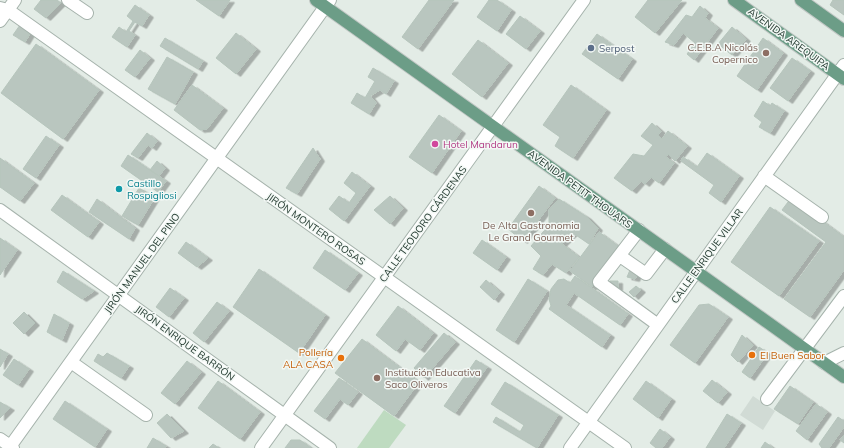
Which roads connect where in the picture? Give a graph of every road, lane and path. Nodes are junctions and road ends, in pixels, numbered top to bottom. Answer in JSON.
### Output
{"nodes":[{"id":1,"x":15,"y":0,"type":"edge"},
{"id":2,"x":68,"y":0,"type":"edge"},
{"id":3,"x":584,"y":0,"type":"edge"},
{"id":4,"x":734,"y":0,"type":"edge"},
{"id":5,"x":801,"y":0,"type":"edge"},
{"id":6,"x":324,"y":2,"type":"edge"},
{"id":7,"x":4,"y":9,"type":"edge"},
{"id":8,"x":87,"y":13,"type":"dead end"},
{"id":9,"x":0,"y":21,"type":"edge"},
{"id":10,"x":844,"y":31,"type":"edge"},
{"id":11,"x":842,"y":73,"type":"edge"},
{"id":12,"x":493,"y":126,"type":"junction"},
{"id":13,"x":217,"y":158,"type":"junction"},
{"id":14,"x":764,"y":176,"type":"junction"},
{"id":15,"x":0,"y":210,"type":"edge"},
{"id":16,"x":822,"y":217,"type":"dead end"},
{"id":17,"x":639,"y":230,"type":"junction"},
{"id":18,"x":665,"y":249,"type":"junction"},
{"id":19,"x":620,"y":256,"type":"junction"},
{"id":20,"x":696,"y":272,"type":"junction"},
{"id":21,"x":384,"y":277,"type":"junction"},
{"id":22,"x":119,"y":295,"type":"junction"},
{"id":23,"x":844,"y":296,"type":"edge"},
{"id":24,"x":658,"y":325,"type":"junction"},
{"id":25,"x":805,"y":349,"type":"junction"},
{"id":26,"x":844,"y":353,"type":"edge"},
{"id":27,"x":71,"y":362,"type":"junction"},
{"id":28,"x":824,"y":363,"type":"junction"},
{"id":29,"x":844,"y":377,"type":"edge"},
{"id":30,"x":767,"y":399,"type":"dead end"},
{"id":31,"x":146,"y":415,"type":"dead end"},
{"id":32,"x":285,"y":415,"type":"junction"},
{"id":33,"x":589,"y":422,"type":"junction"},
{"id":34,"x":0,"y":439,"type":"edge"},
{"id":35,"x":11,"y":447,"type":"edge"},
{"id":36,"x":261,"y":448,"type":"edge"},
{"id":37,"x":330,"y":448,"type":"edge"},
{"id":38,"x":570,"y":448,"type":"edge"},
{"id":39,"x":625,"y":448,"type":"edge"}],
"edges":[{"from":1,"to":7,"type":"street"},
{"from":2,"to":8,"type":"street"},
{"from":3,"to":12,"type":"street","name":"CALLE TEODORO CÁRDENAS"},
{"from":4,"to":11,"type":"main road","name":"AVENIDA AREQUIPA"},
{"from":5,"to":10,"type":"main road"},
{"from":6,"to":12,"type":"main road","name":"AVENIDA PETIT THOUARS"},
{"from":6,"to":13,"type":"street","name":"JIRÓN MANUEL DEL PINO"},
{"from":7,"to":9,"type":"street"},
{"from":7,"to":13,"type":"street","name":"JIRÓN MONTERO ROSAS"},
{"from":11,"to":14,"type":"street","name":"CALLE ENRIQUE VILLAR"},
{"from":12,"to":17,"type":"main road","name":"AVENIDA PETIT THOUARS"},
{"from":12,"to":21,"type":"street","name":"CALLE TEODORO CÁRDENAS"},
{"from":13,"to":21,"type":"street","name":"JIRÓN MONTERO ROSAS"},
{"from":13,"to":22,"type":"street","name":"JIRÓN MANUEL DEL PINO"},
{"from":14,"to":16,"type":"street"},
{"from":14,"to":20,"type":"street","name":"CALLE ENRIQUE VILLAR"},
{"from":15,"to":22,"type":"street","name":"JIRÓN ENRIQUE BARRÓN"},
{"from":17,"to":18,"type":"main road","name":"AVENIDA PETIT THOUARS"},
{"from":17,"to":19,"type":"street"},
{"from":18,"to":19,"type":"street"},
{"from":18,"to":20,"type":"main road","name":"AVENIDA PETIT THOUARS"},
{"from":19,"to":24,"type":"street"},
{"from":20,"to":24,"type":"street","name":"CALLE ENRIQUE VILLAR"},
{"from":20,"to":25,"type":"main road","name":"AVENIDA PETIT THOUARS"},
{"from":21,"to":32,"type":"street","name":"CALLE TEODORO CÁRDENAS"},
{"from":21,"to":33,"type":"street","name":"JIRÓN MONTERO ROSAS"},
{"from":22,"to":27,"type":"street","name":"JIRÓN MANUEL DEL PINO"},
{"from":22,"to":32,"type":"street","name":"JIRÓN ENRIQUE BARRÓN"},
{"from":23,"to":25,"type":"street"},
{"from":24,"to":33,"type":"street","name":"CALLE ENRIQUE VILLAR"},
{"from":25,"to":28,"type":"main road","name":"AVENIDA PETIT THOUARS"},
{"from":25,"to":30,"type":"street"},
{"from":26,"to":28,"type":"street"},
{"from":27,"to":31,"type":"street"},
{"from":27,"to":35,"type":"street","name":"JIRÓN MANUEL DEL PINO"},
{"from":28,"to":29,"type":"main road","name":"AVENIDA PETIT THOUARS"},
{"from":32,"to":36,"type":"street","name":"CALLE TEODORO CÁRDENAS"},
{"from":32,"to":37,"type":"street","name":"JIRÓN ENRIQUE BARRÓN"},
{"from":33,"to":38,"type":"street","name":"CALLE ENRIQUE VILLAR"},
{"from":33,"to":39,"type":"street","name":"JIRÓN MONTERO ROSAS"},
{"from":34,"to":35,"type":"street"}]}
